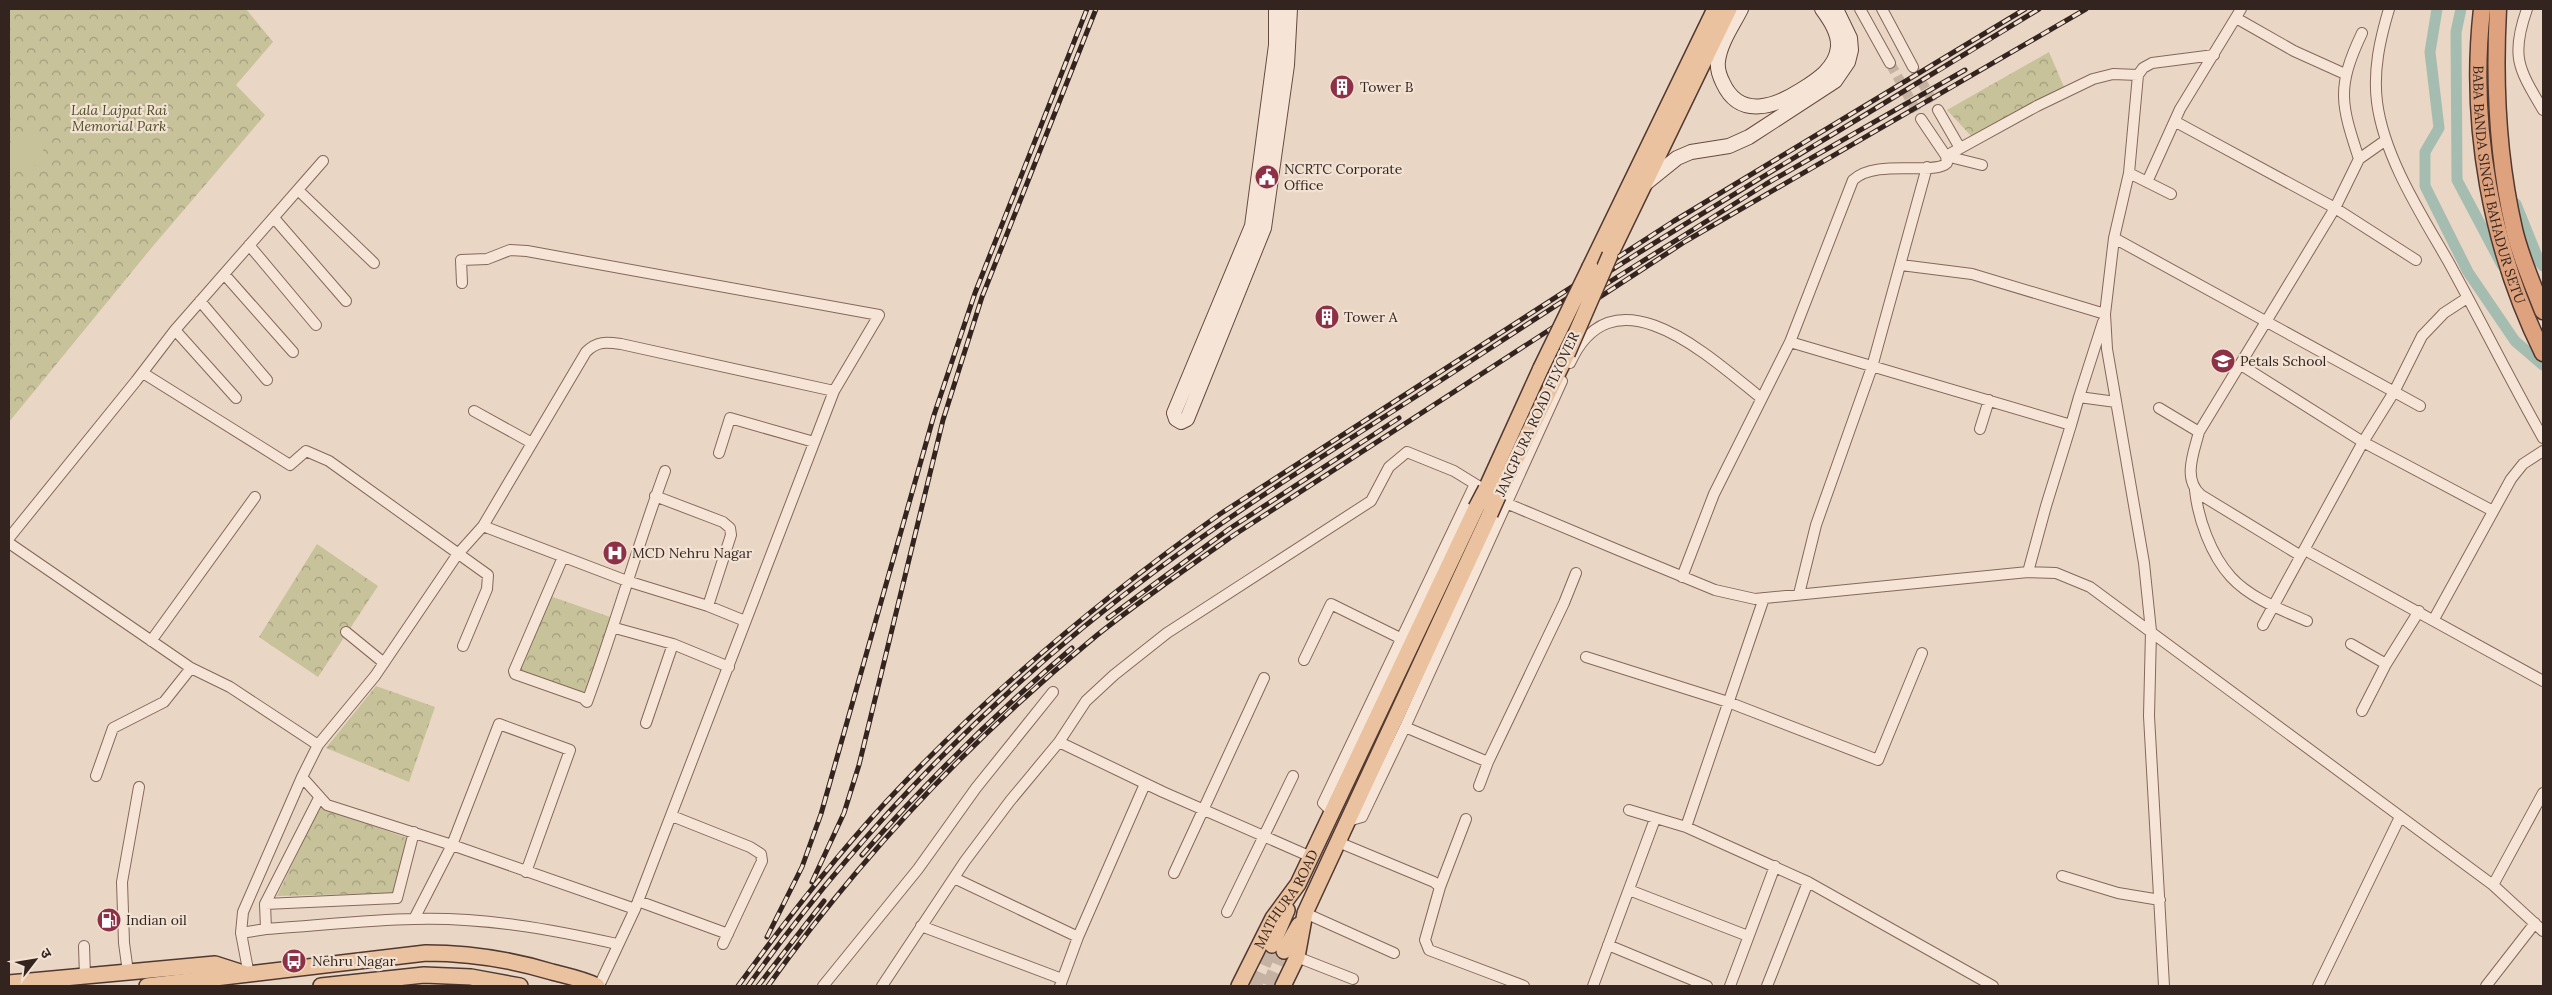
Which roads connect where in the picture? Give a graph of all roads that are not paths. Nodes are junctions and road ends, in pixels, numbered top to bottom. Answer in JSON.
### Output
{"nodes":[{"id":1,"x":1276,"y":9,"type":"edge"},
{"id":2,"x":1290,"y":9,"type":"edge"},
{"id":3,"x":1715,"y":9,"type":"edge"},
{"id":4,"x":1729,"y":9,"type":"edge"},
{"id":5,"x":1741,"y":9,"type":"edge"},
{"id":6,"x":1822,"y":9,"type":"edge"},
{"id":7,"x":1836,"y":9,"type":"edge"},
{"id":8,"x":1860,"y":9,"type":"edge"},
{"id":9,"x":1882,"y":9,"type":"edge"},
{"id":10,"x":2389,"y":9,"type":"edge"},
{"id":11,"x":2482,"y":9,"type":"edge"},
{"id":12,"x":2498,"y":9,"type":"edge"},
{"id":13,"x":2528,"y":9,"type":"edge"},
{"id":14,"x":2238,"y":13,"type":"edge"},
{"id":15,"x":2362,"y":34,"type":"dead end"},
{"id":16,"x":1844,"y":49,"type":"junction"},
{"id":17,"x":2214,"y":55,"type":"junction"},
{"id":18,"x":1890,"y":63,"type":"tunnel mouth"},
{"id":19,"x":1913,"y":67,"type":"tunnel mouth"},
{"id":20,"x":2345,"y":74,"type":"junction"},
{"id":21,"x":2138,"y":75,"type":"junction"},
{"id":22,"x":1938,"y":110,"type":"tunnel mouth"},
{"id":23,"x":2543,"y":110,"type":"edge"},
{"id":24,"x":1921,"y":119,"type":"tunnel mouth"},
{"id":25,"x":2176,"y":122,"type":"junction"},
{"id":26,"x":2386,"y":140,"type":"junction"},
{"id":27,"x":1960,"y":148,"type":"junction"},
{"id":28,"x":1946,"y":156,"type":"junction"},
{"id":29,"x":2359,"y":160,"type":"junction"},
{"id":30,"x":324,"y":161,"type":"dead end"},
{"id":31,"x":1982,"y":165,"type":"dead end"},
{"id":32,"x":1926,"y":167,"type":"junction"},
{"id":33,"x":2129,"y":173,"type":"junction"},
{"id":34,"x":2147,"y":182,"type":"junction"},
{"id":35,"x":1643,"y":185,"type":"junction"},
{"id":36,"x":298,"y":190,"type":"junction"},
{"id":37,"x":2171,"y":194,"type":"dead end"},
{"id":38,"x":2334,"y":208,"type":"junction"},
{"id":39,"x":274,"y":218,"type":"junction"},
{"id":40,"x":2114,"y":238,"type":"junction"},
{"id":41,"x":249,"y":245,"type":"junction"},
{"id":42,"x":2416,"y":260,"type":"dead end"},
{"id":43,"x":374,"y":263,"type":"dead end"},
{"id":44,"x":1901,"y":265,"type":"junction"},
{"id":45,"x":224,"y":274,"type":"junction"},
{"id":46,"x":462,"y":283,"type":"dead end"},
{"id":47,"x":2467,"y":298,"type":"junction"},
{"id":48,"x":200,"y":301,"type":"junction"},
{"id":49,"x":346,"y":301,"type":"dead end"},
{"id":50,"x":2543,"y":312,"type":"edge"},
{"id":51,"x":2105,"y":314,"type":"junction"},
{"id":52,"x":2265,"y":322,"type":"junction"},
{"id":53,"x":316,"y":325,"type":"dead end"},
{"id":54,"x":175,"y":330,"type":"junction"},
{"id":55,"x":1790,"y":342,"type":"junction"},
{"id":56,"x":293,"y":352,"type":"dead end"},
{"id":57,"x":2543,"y":353,"type":"edge"},
{"id":58,"x":2241,"y":365,"type":"junction"},
{"id":59,"x":1872,"y":367,"type":"junction"},
{"id":60,"x":143,"y":373,"type":"junction"},
{"id":61,"x":267,"y":380,"type":"dead end"},
{"id":62,"x":834,"y":391,"type":"junction"},
{"id":63,"x":2394,"y":392,"type":"junction"},
{"id":64,"x":2079,"y":397,"type":"junction"},
{"id":65,"x":236,"y":398,"type":"dead end"},
{"id":66,"x":1761,"y":398,"type":"junction"},
{"id":67,"x":1989,"y":400,"type":"junction"},
{"id":68,"x":2116,"y":402,"type":"junction"},
{"id":69,"x":2420,"y":406,"type":"dead end"},
{"id":70,"x":2159,"y":408,"type":"dead end"},
{"id":71,"x":474,"y":411,"type":"dead end"},
{"id":72,"x":2071,"y":425,"type":"junction"},
{"id":73,"x":1980,"y":429,"type":"dead end"},
{"id":74,"x":2200,"y":432,"type":"junction"},
{"id":75,"x":2543,"y":438,"type":"edge"},
{"id":76,"x":532,"y":442,"type":"junction"},
{"id":77,"x":814,"y":442,"type":"junction"},
{"id":78,"x":2363,"y":442,"type":"junction"},
{"id":79,"x":2543,"y":451,"type":"edge"},
{"id":80,"x":719,"y":453,"type":"dead end"},
{"id":81,"x":665,"y":471,"type":"dead end"},
{"id":82,"x":1475,"y":484,"type":"junction"},
{"id":83,"x":2195,"y":490,"type":"junction"},
{"id":84,"x":655,"y":496,"type":"junction"},
{"id":85,"x":255,"y":498,"type":"dead end"},
{"id":86,"x":1506,"y":503,"type":"junction"},
{"id":87,"x":2494,"y":511,"type":"junction"},
{"id":88,"x":483,"y":526,"type":"junction"},
{"id":89,"x":9,"y":538,"type":"edge"},
{"id":90,"x":9,"y":543,"type":"edge"},
{"id":91,"x":2303,"y":553,"type":"junction"},
{"id":92,"x":458,"y":555,"type":"junction"},
{"id":93,"x":563,"y":557,"type":"junction"},
{"id":94,"x":2028,"y":572,"type":"junction"},
{"id":95,"x":1576,"y":573,"type":"dead end"},
{"id":96,"x":1682,"y":577,"type":"junction"},
{"id":97,"x":627,"y":581,"type":"junction"},
{"id":98,"x":1799,"y":594,"type":"junction"},
{"id":99,"x":1764,"y":598,"type":"junction"},
{"id":100,"x":708,"y":606,"type":"junction"},
{"id":101,"x":2274,"y":606,"type":"junction"},
{"id":102,"x":2419,"y":611,"type":"junction"},
{"id":103,"x":2434,"y":620,"type":"junction"},
{"id":104,"x":745,"y":621,"type":"junction"},
{"id":105,"x":2307,"y":621,"type":"dead end"},
{"id":106,"x":2263,"y":625,"type":"dead end"},
{"id":107,"x":614,"y":628,"type":"junction"},
{"id":108,"x":2151,"y":630,"type":"junction"},
{"id":109,"x":346,"y":632,"type":"dead end"},
{"id":110,"x":1400,"y":638,"type":"junction"},
{"id":111,"x":151,"y":641,"type":"junction"},
{"id":112,"x":673,"y":644,"type":"junction"},
{"id":113,"x":2351,"y":644,"type":"dead end"},
{"id":114,"x":463,"y":646,"type":"dead end"},
{"id":115,"x":1922,"y":653,"type":"dead end"},
{"id":116,"x":1586,"y":657,"type":"dead end"},
{"id":117,"x":1304,"y":660,"type":"dead end"},
{"id":118,"x":384,"y":663,"type":"junction"},
{"id":119,"x":2386,"y":664,"type":"junction"},
{"id":120,"x":729,"y":667,"type":"junction"},
{"id":121,"x":191,"y":668,"type":"junction"},
{"id":122,"x":1264,"y":678,"type":"dead end"},
{"id":123,"x":2543,"y":681,"type":"edge"},
{"id":124,"x":1052,"y":692,"type":"dead end"},
{"id":125,"x":1728,"y":702,"type":"junction"},
{"id":126,"x":2362,"y":711,"type":"dead end"},
{"id":127,"x":646,"y":723,"type":"dead end"},
{"id":128,"x":1405,"y":727,"type":"junction"},
{"id":129,"x":1059,"y":742,"type":"junction"},
{"id":130,"x":318,"y":745,"type":"junction"},
{"id":131,"x":1488,"y":762,"type":"junction"},
{"id":132,"x":96,"y":776,"type":"dead end"},
{"id":133,"x":1294,"y":776,"type":"dead end"},
{"id":134,"x":302,"y":777,"type":"junction"},
{"id":135,"x":1145,"y":784,"type":"junction"},
{"id":136,"x":1479,"y":786,"type":"dead end"},
{"id":137,"x":139,"y":787,"type":"dead end"},
{"id":138,"x":2543,"y":793,"type":"edge"},
{"id":139,"x":319,"y":798,"type":"junction"},
{"id":140,"x":1334,"y":805,"type":"junction"},
{"id":141,"x":1204,"y":809,"type":"junction"},
{"id":142,"x":1629,"y":810,"type":"dead end"},
{"id":143,"x":1351,"y":814,"type":"junction"},
{"id":144,"x":672,"y":816,"type":"junction"},
{"id":145,"x":2400,"y":817,"type":"junction"},
{"id":146,"x":1466,"y":819,"type":"dead end"},
{"id":147,"x":1655,"y":819,"type":"junction"},
{"id":148,"x":1686,"y":827,"type":"junction"},
{"id":149,"x":414,"y":832,"type":"junction"},
{"id":150,"x":1262,"y":835,"type":"junction"},
{"id":151,"x":1338,"y":842,"type":"junction"},
{"id":152,"x":452,"y":845,"type":"junction"},
{"id":153,"x":1309,"y":856,"type":"junction"},
{"id":154,"x":1775,"y":866,"type":"junction"},
{"id":155,"x":526,"y":872,"type":"junction"},
{"id":156,"x":1174,"y":873,"type":"dead end"},
{"id":157,"x":2062,"y":876,"type":"dead end"},
{"id":158,"x":954,"y":878,"type":"junction"},
{"id":159,"x":1808,"y":882,"type":"junction"},
{"id":160,"x":1298,"y":884,"type":"junction"},
{"id":161,"x":2493,"y":885,"type":"junction"},
{"id":162,"x":1440,"y":887,"type":"junction"},
{"id":163,"x":1629,"y":890,"type":"junction"},
{"id":164,"x":2160,"y":900,"type":"junction"},
{"id":165,"x":265,"y":904,"type":"junction"},
{"id":166,"x":637,"y":905,"type":"junction"},
{"id":167,"x":1227,"y":912,"type":"dead end"},
{"id":168,"x":1305,"y":913,"type":"junction"},
{"id":169,"x":414,"y":919,"type":"junction"},
{"id":170,"x":2535,"y":923,"type":"junction"},
{"id":171,"x":921,"y":926,"type":"junction"},
{"id":172,"x":266,"y":929,"type":"junction"},
{"id":173,"x":2543,"y":931,"type":"edge"},
{"id":174,"x":241,"y":933,"type":"junction"},
{"id":175,"x":728,"y":934,"type":"junction"},
{"id":176,"x":1748,"y":936,"type":"junction"},
{"id":177,"x":1078,"y":937,"type":"junction"},
{"id":178,"x":617,"y":944,"type":"junction"},
{"id":179,"x":723,"y":944,"type":"dead end"},
{"id":180,"x":1608,"y":945,"type":"junction"},
{"id":181,"x":84,"y":946,"type":"dead end"},
{"id":182,"x":1284,"y":951,"type":"junction"},
{"id":183,"x":1394,"y":953,"type":"dead end"},
{"id":184,"x":128,"y":972,"type":"junction"},
{"id":185,"x":249,"y":975,"type":"junction"},
{"id":186,"x":86,"y":976,"type":"junction"},
{"id":187,"x":1353,"y":979,"type":"dead end"},
{"id":188,"x":9,"y":983,"type":"edge"},
{"id":189,"x":1061,"y":983,"type":"edge"},
{"id":190,"x":147,"y":986,"type":"edge"},
{"id":191,"x":321,"y":986,"type":"edge"},
{"id":192,"x":520,"y":986,"type":"edge"},
{"id":193,"x":598,"y":986,"type":"edge"},
{"id":194,"x":823,"y":986,"type":"edge"},
{"id":195,"x":882,"y":986,"type":"edge"},
{"id":196,"x":1239,"y":986,"type":"edge"},
{"id":197,"x":1283,"y":986,"type":"edge"},
{"id":198,"x":1524,"y":986,"type":"edge"},
{"id":199,"x":1594,"y":986,"type":"edge"},
{"id":200,"x":1707,"y":986,"type":"edge"},
{"id":201,"x":1730,"y":986,"type":"edge"},
{"id":202,"x":1767,"y":986,"type":"edge"},
{"id":203,"x":1993,"y":986,"type":"edge"},
{"id":204,"x":2164,"y":986,"type":"edge"},
{"id":205,"x":2318,"y":986,"type":"edge"},
{"id":206,"x":2486,"y":986,"type":"edge"}],
"edges":[{"from":1,"to":2,"type":"main road"},
{"from":3,"to":140,"type":"main road","name":"JANGPURA ROAD FLYOVER","bridge":true},
{"from":4,"to":35,"type":"main road","name":"JANGPURA ROAD FLYOVER"},
{"from":5,"to":16,"type":"main road"},
{"from":6,"to":16,"type":"main road"},
{"from":7,"to":16,"type":"main road"},
{"from":8,"to":18,"type":"street"},
{"from":9,"to":19,"type":"street"},
{"from":10,"to":26,"type":"street"},
{"from":11,"to":57,"type":"highway","name":"BABA BANDA SINGH BAHADUR SETU"},
{"from":12,"to":50,"type":"highway","name":"BABA BANDA SINGH BAHADUR SETU"},
{"from":13,"to":23,"type":"street"},
{"from":14,"to":17,"type":"street"},
{"from":14,"to":20,"type":"street"},
{"from":15,"to":20,"type":"street"},
{"from":16,"to":35,"type":"main road"},
{"from":17,"to":21,"type":"street"},
{"from":17,"to":25,"type":"street"},
{"from":20,"to":29,"type":"street"},
{"from":21,"to":27,"type":"street"},
{"from":21,"to":33,"type":"street"},
{"from":22,"to":27,"type":"street"},
{"from":24,"to":28,"type":"street"},
{"from":25,"to":34,"type":"street"},
{"from":25,"to":38,"type":"street"},
{"from":26,"to":29,"type":"street"},
{"from":26,"to":47,"type":"street"},
{"from":27,"to":28,"type":"street"},
{"from":28,"to":31,"type":"street"},
{"from":28,"to":32,"type":"street"},
{"from":29,"to":38,"type":"street"},
{"from":30,"to":36,"type":"street"},
{"from":32,"to":44,"type":"street"},
{"from":32,"to":55,"type":"street"},
{"from":33,"to":34,"type":"street"},
{"from":33,"to":40,"type":"street"},
{"from":34,"to":37,"type":"street"},
{"from":35,"to":143,"type":"main road","name":"JANGPURA ROAD FLYOVER","bridge":true},
{"from":36,"to":39,"type":"street"},
{"from":36,"to":43,"type":"street"},
{"from":38,"to":42,"type":"street"},
{"from":38,"to":52,"type":"street"},
{"from":39,"to":41,"type":"street"},
{"from":39,"to":49,"type":"street"},
{"from":40,"to":51,"type":"street"},
{"from":40,"to":52,"type":"street"},
{"from":41,"to":45,"type":"street"},
{"from":41,"to":53,"type":"street"},
{"from":44,"to":51,"type":"street"},
{"from":44,"to":59,"type":"street"},
{"from":45,"to":48,"type":"street"},
{"from":45,"to":56,"type":"street"},
{"from":46,"to":62,"type":"street"},
{"from":47,"to":63,"type":"street"},
{"from":47,"to":75,"type":"street"},
{"from":48,"to":54,"type":"street"},
{"from":48,"to":61,"type":"street"},
{"from":51,"to":64,"type":"street"},
{"from":51,"to":68,"type":"street"},
{"from":52,"to":58,"type":"street"},
{"from":52,"to":63,"type":"street"},
{"from":54,"to":60,"type":"street"},
{"from":54,"to":65,"type":"street"},
{"from":55,"to":59,"type":"street"},
{"from":55,"to":66,"type":"street"},
{"from":58,"to":74,"type":"street"},
{"from":58,"to":78,"type":"street"},
{"from":59,"to":67,"type":"street"},
{"from":59,"to":98,"type":"street"},
{"from":60,"to":89,"type":"street"},
{"from":60,"to":92,"type":"street"},
{"from":62,"to":76,"type":"street"},
{"from":62,"to":77,"type":"street"},
{"from":63,"to":69,"type":"street"},
{"from":63,"to":78,"type":"street"},
{"from":64,"to":68,"type":"street"},
{"from":64,"to":72,"type":"street"},
{"from":66,"to":86,"type":"street"},
{"from":66,"to":96,"type":"street"},
{"from":67,"to":72,"type":"street"},
{"from":67,"to":73,"type":"street"},
{"from":68,"to":108,"type":"street"},
{"from":70,"to":74,"type":"street"},
{"from":71,"to":76,"type":"street"},
{"from":72,"to":94,"type":"street"},
{"from":74,"to":83,"type":"street"},
{"from":76,"to":88,"type":"street"},
{"from":77,"to":80,"type":"street"},
{"from":77,"to":104,"type":"street"},
{"from":78,"to":87,"type":"street"},
{"from":78,"to":91,"type":"street"},
{"from":79,"to":87,"type":"street"},
{"from":81,"to":84,"type":"street"},
{"from":82,"to":86,"type":"street"},
{"from":82,"to":110,"type":"street"},
{"from":82,"to":129,"type":"street"},
{"from":83,"to":91,"type":"street"},
{"from":83,"to":101,"type":"street"},
{"from":84,"to":97,"type":"street"},
{"from":84,"to":100,"type":"street"},
{"from":85,"to":111,"type":"street"},
{"from":86,"to":96,"type":"street"},
{"from":86,"to":128,"type":"street"},
{"from":87,"to":103,"type":"street"},
{"from":88,"to":92,"type":"street"},
{"from":88,"to":93,"type":"street"},
{"from":90,"to":111,"type":"street"},
{"from":91,"to":101,"type":"street"},
{"from":91,"to":102,"type":"street"},
{"from":92,"to":114,"type":"street"},
{"from":92,"to":118,"type":"street"},
{"from":93,"to":97,"type":"street"},
{"from":93,"to":107,"type":"street"},
{"from":94,"to":98,"type":"street"},
{"from":94,"to":108,"type":"street"},
{"from":95,"to":131,"type":"street"},
{"from":96,"to":99,"type":"street"},
{"from":97,"to":100,"type":"street"},
{"from":97,"to":107,"type":"street"},
{"from":98,"to":99,"type":"street"},
{"from":99,"to":125,"type":"street"},
{"from":100,"to":104,"type":"street"},
{"from":101,"to":105,"type":"street"},
{"from":101,"to":106,"type":"street"},
{"from":102,"to":103,"type":"street"},
{"from":102,"to":119,"type":"street"},
{"from":103,"to":123,"type":"street"},
{"from":104,"to":120,"type":"street"},
{"from":107,"to":112,"type":"street"},
{"from":108,"to":145,"type":"street"},
{"from":108,"to":164,"type":"street"},
{"from":109,"to":118,"type":"street"},
{"from":110,"to":117,"type":"street"},
{"from":110,"to":140,"type":"street"},
{"from":111,"to":121,"type":"street"},
{"from":112,"to":120,"type":"street"},
{"from":112,"to":127,"type":"street"},
{"from":113,"to":119,"type":"street"},
{"from":115,"to":125,"type":"street"},
{"from":116,"to":125,"type":"street"},
{"from":118,"to":130,"type":"street"},
{"from":119,"to":126,"type":"street"},
{"from":120,"to":144,"type":"street"},
{"from":121,"to":130,"type":"street"},
{"from":121,"to":132,"type":"street"},
{"from":122,"to":141,"type":"street"},
{"from":124,"to":194,"type":"street"},
{"from":125,"to":148,"type":"street"},
{"from":128,"to":131,"type":"street"},
{"from":128,"to":143,"type":"street"},
{"from":129,"to":135,"type":"street"},
{"from":129,"to":158,"type":"street"},
{"from":130,"to":134,"type":"street"},
{"from":131,"to":136,"type":"street"},
{"from":133,"to":150,"type":"street"},
{"from":134,"to":139,"type":"street"},
{"from":134,"to":174,"type":"street"},
{"from":135,"to":141,"type":"street"},
{"from":135,"to":177,"type":"street"},
{"from":137,"to":184,"type":"street"},
{"from":138,"to":161,"type":"street"},
{"from":139,"to":149,"type":"street"},
{"from":139,"to":165,"type":"street"},
{"from":140,"to":153,"type":"main road","name":"MATHURA ROAD"},
{"from":141,"to":150,"type":"street"},
{"from":141,"to":156,"type":"street"},
{"from":142,"to":147,"type":"street"},
{"from":143,"to":151,"type":"main road","name":"MATHURA ROAD"},
{"from":144,"to":166,"type":"street"},
{"from":144,"to":175,"type":"street"},
{"from":145,"to":161,"type":"street"},
{"from":145,"to":205,"type":"street"},
{"from":146,"to":162,"type":"street"},
{"from":147,"to":148,"type":"street"},
{"from":147,"to":163,"type":"street"},
{"from":148,"to":154,"type":"street"},
{"from":149,"to":152,"type":"street"},
{"from":149,"to":165,"type":"street"},
{"from":150,"to":153,"type":"street"},
{"from":150,"to":167,"type":"street"},
{"from":151,"to":162,"type":"street"},
{"from":151,"to":168,"type":"main road","name":"MATHURA ROAD"},
{"from":152,"to":155,"type":"street"},
{"from":152,"to":155,"type":"street"},
{"from":152,"to":169,"type":"street"},
{"from":153,"to":160,"type":"main road","name":"MATHURA ROAD"},
{"from":154,"to":159,"type":"street"},
{"from":154,"to":176,"type":"street"},
{"from":155,"to":166,"type":"street"},
{"from":157,"to":164,"type":"street"},
{"from":158,"to":171,"type":"street"},
{"from":158,"to":177,"type":"street"},
{"from":159,"to":202,"type":"street"},
{"from":159,"to":203,"type":"street"},
{"from":160,"to":182,"type":"main road"},
{"from":160,"to":196,"type":"main road","name":"MATHURA ROAD"},
{"from":161,"to":170,"type":"street"},
{"from":162,"to":198,"type":"street"},
{"from":163,"to":176,"type":"street"},
{"from":163,"to":180,"type":"street"},
{"from":164,"to":204,"type":"street"},
{"from":165,"to":172,"type":"street"},
{"from":166,"to":175,"type":"street"},
{"from":166,"to":178,"type":"street"},
{"from":168,"to":182,"type":"main road","name":"MATHURA ROAD"},
{"from":168,"to":183,"type":"street"},
{"from":169,"to":172,"type":"street"},
{"from":169,"to":178,"type":"street"},
{"from":170,"to":173,"type":"street"},
{"from":170,"to":206,"type":"street"},
{"from":171,"to":189,"type":"street"},
{"from":171,"to":195,"type":"street"},
{"from":172,"to":174,"type":"street"},
{"from":174,"to":185,"type":"street"},
{"from":175,"to":179,"type":"street"},
{"from":176,"to":201,"type":"street"},
{"from":177,"to":189,"type":"street"},
{"from":178,"to":193,"type":"street"},
{"from":180,"to":199,"type":"street"},
{"from":180,"to":200,"type":"street"},
{"from":181,"to":186,"type":"street"},
{"from":182,"to":187,"type":"street"},
{"from":182,"to":197,"type":"main road","name":"MATHURA ROAD"},
{"from":184,"to":185,"type":"main road"},
{"from":184,"to":186,"type":"main road"},
{"from":185,"to":190,"type":"main road"},
{"from":185,"to":193,"type":"main road"},
{"from":186,"to":188,"type":"main road"},
{"from":191,"to":192,"type":"main road"}]}
